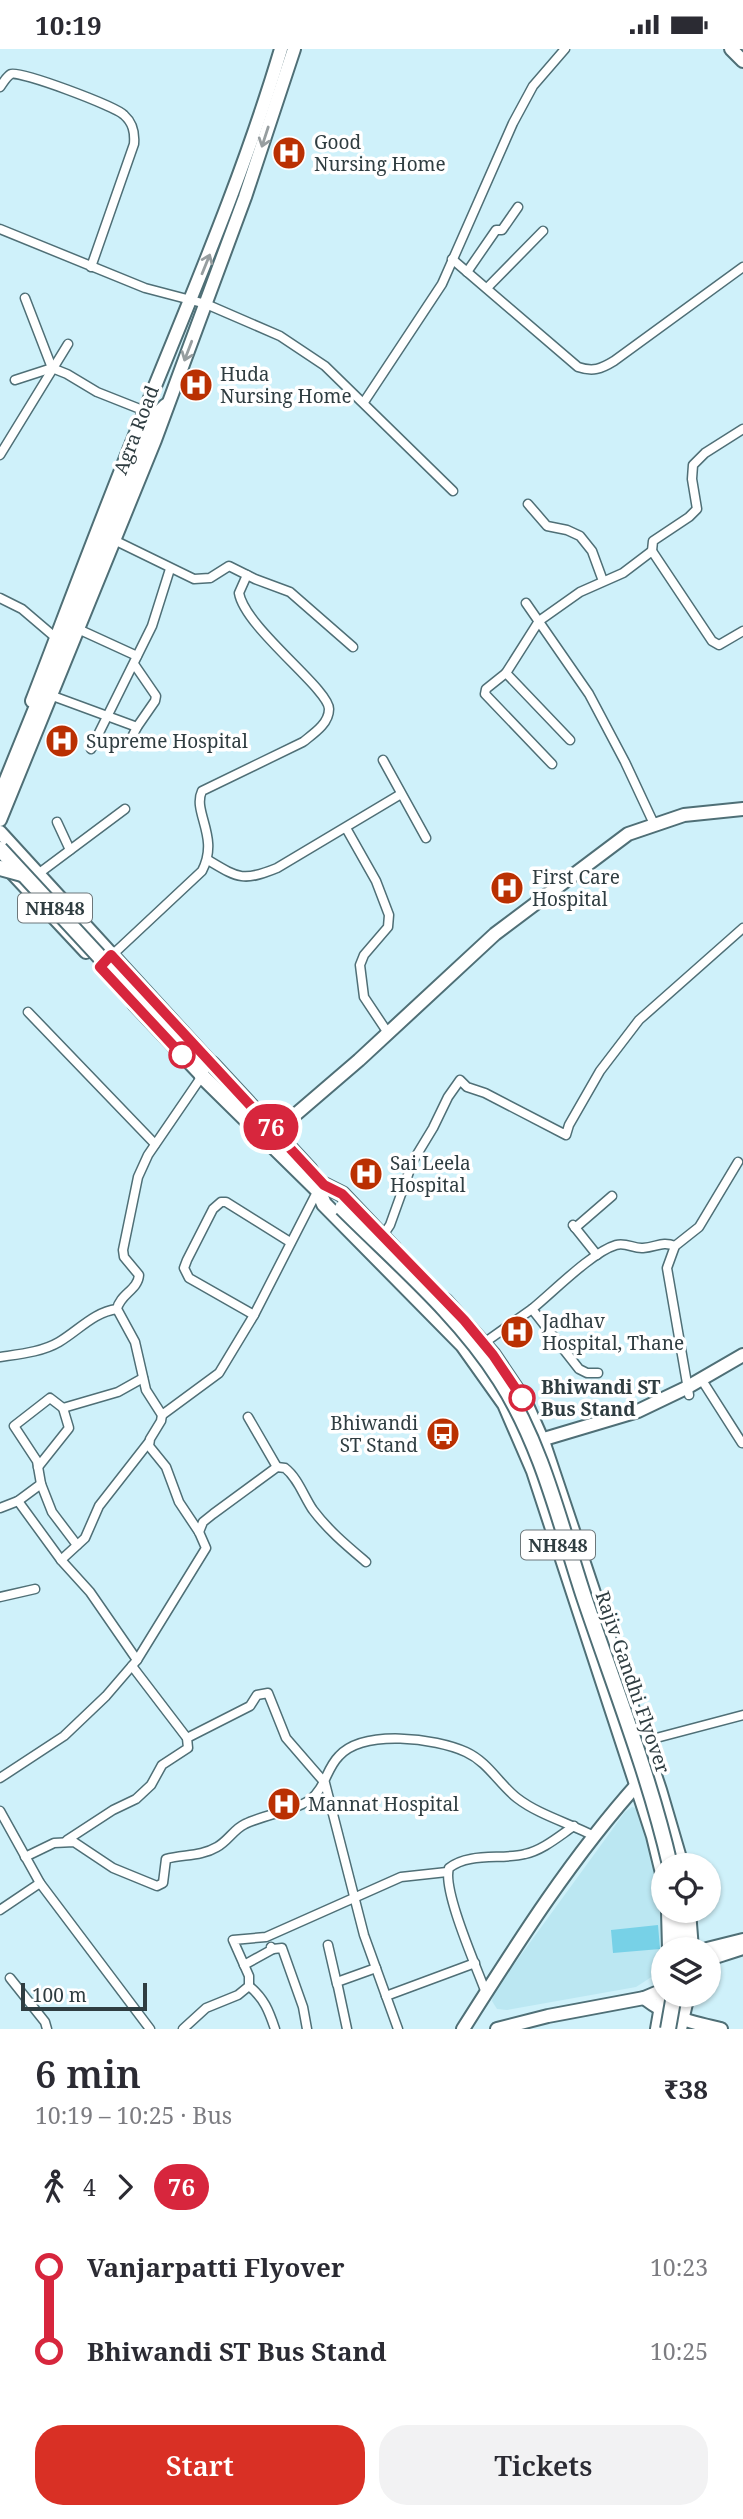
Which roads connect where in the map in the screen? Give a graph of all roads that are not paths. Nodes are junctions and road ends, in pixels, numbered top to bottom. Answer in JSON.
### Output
{"nodes":[{"id":1,"x":281,"y":49,"type":"edge"},
{"id":2,"x":294,"y":49,"type":"edge"},
{"id":3,"x":565,"y":49,"type":"edge"},
{"id":4,"x":731,"y":49,"type":"edge"},
{"id":5,"x":743,"y":61,"type":"edge"},
{"id":6,"x":0,"y":87,"type":"edge"},
{"id":7,"x":518,"y":207,"type":"dead end"},
{"id":8,"x":0,"y":229,"type":"edge"},
{"id":9,"x":543,"y":231,"type":"dead end"},
{"id":10,"x":452,"y":259,"type":"junction"},
{"id":11,"x":91,"y":267,"type":"junction"},
{"id":12,"x":743,"y":267,"type":"edge"},
{"id":13,"x":467,"y":272,"type":"junction"},
{"id":14,"x":486,"y":288,"type":"junction"},
{"id":15,"x":25,"y":298,"type":"dead end"},
{"id":16,"x":192,"y":300,"type":"junction"},
{"id":17,"x":206,"y":304,"type":"junction"},
{"id":18,"x":68,"y":344,"type":"dead end"},
{"id":19,"x":52,"y":368,"type":"junction"},
{"id":20,"x":15,"y":380,"type":"dead end"},
{"id":21,"x":364,"y":403,"type":"junction"},
{"id":22,"x":166,"y":407,"type":"junction"},
{"id":23,"x":150,"y":414,"type":"junction"},
{"id":24,"x":743,"y":429,"type":"edge"},
{"id":25,"x":0,"y":456,"type":"edge"},
{"id":26,"x":453,"y":491,"type":"dead end"},
{"id":27,"x":528,"y":504,"type":"dead end"},
{"id":28,"x":114,"y":540,"type":"junction"},
{"id":29,"x":652,"y":551,"type":"junction"},
{"id":30,"x":170,"y":569,"type":"junction"},
{"id":31,"x":247,"y":575,"type":"junction"},
{"id":32,"x":603,"y":581,"type":"junction"},
{"id":33,"x":0,"y":598,"type":"edge"},
{"id":34,"x":526,"y":603,"type":"dead end"},
{"id":35,"x":539,"y":621,"type":"junction"},
{"id":36,"x":78,"y":629,"type":"junction"},
{"id":37,"x":743,"y":631,"type":"edge"},
{"id":38,"x":56,"y":638,"type":"junction"},
{"id":39,"x":353,"y":647,"type":"dead end"},
{"id":40,"x":136,"y":660,"type":"junction"},
{"id":41,"x":506,"y":673,"type":"junction"},
{"id":42,"x":51,"y":695,"type":"junction"},
{"id":43,"x":108,"y":716,"type":"junction"},
{"id":44,"x":137,"y":727,"type":"junction"},
{"id":45,"x":570,"y":740,"type":"dead end"},
{"id":46,"x":129,"y":743,"type":"dead end"},
{"id":47,"x":91,"y":749,"type":"dead end"},
{"id":48,"x":383,"y":760,"type":"dead end"},
{"id":49,"x":552,"y":764,"type":"dead end"},
{"id":50,"x":0,"y":782,"type":"edge"},
{"id":51,"x":401,"y":794,"type":"junction"},
{"id":52,"x":0,"y":797,"type":"edge"},
{"id":53,"x":125,"y":809,"type":"dead end"},
{"id":54,"x":743,"y":809,"type":"edge"},
{"id":55,"x":0,"y":820,"type":"edge"},
{"id":56,"x":57,"y":822,"type":"dead end"},
{"id":57,"x":654,"y":824,"type":"junction"},
{"id":58,"x":346,"y":828,"type":"junction"},
{"id":59,"x":0,"y":832,"type":"edge"},
{"id":60,"x":426,"y":838,"type":"dead end"},
{"id":61,"x":0,"y":849,"type":"edge"},
{"id":62,"x":70,"y":850,"type":"junction"},
{"id":63,"x":0,"y":860,"type":"edge"},
{"id":64,"x":208,"y":860,"type":"junction"},
{"id":65,"x":0,"y":868,"type":"edge"},
{"id":66,"x":31,"y":874,"type":"junction"},
{"id":67,"x":743,"y":928,"type":"edge"},
{"id":68,"x":111,"y":955,"type":"junction"},
{"id":69,"x":100,"y":967,"type":"junction"},
{"id":70,"x":28,"y":1012,"type":"dead end"},
{"id":71,"x":388,"y":1033,"type":"junction"},
{"id":72,"x":202,"y":1068,"type":"junction"},
{"id":73,"x":271,"y":1135,"type":"junction"},
{"id":74,"x":155,"y":1144,"type":"junction"},
{"id":75,"x":738,"y":1162,"type":"dead end"},
{"id":76,"x":325,"y":1192,"type":"junction"},
{"id":77,"x":612,"y":1196,"type":"dead end"},
{"id":78,"x":382,"y":1237,"type":"junction"},
{"id":79,"x":290,"y":1242,"type":"junction"},
{"id":80,"x":675,"y":1246,"type":"junction"},
{"id":81,"x":597,"y":1255,"type":"junction"},
{"id":82,"x":428,"y":1283,"type":"junction"},
{"id":83,"x":415,"y":1296,"type":"junction"},
{"id":84,"x":117,"y":1308,"type":"junction"},
{"id":85,"x":532,"y":1309,"type":"junction"},
{"id":86,"x":254,"y":1315,"type":"junction"},
{"id":87,"x":484,"y":1343,"type":"junction"},
{"id":88,"x":743,"y":1355,"type":"edge"},
{"id":89,"x":0,"y":1357,"type":"edge"},
{"id":90,"x":743,"y":1363,"type":"edge"},
{"id":91,"x":598,"y":1373,"type":"dead end"},
{"id":92,"x":142,"y":1378,"type":"junction"},
{"id":93,"x":705,"y":1385,"type":"junction"},
{"id":94,"x":687,"y":1392,"type":"junction"},
{"id":95,"x":63,"y":1408,"type":"junction"},
{"id":96,"x":162,"y":1415,"type":"junction"},
{"id":97,"x":248,"y":1417,"type":"dead end"},
{"id":98,"x":149,"y":1442,"type":"junction"},
{"id":99,"x":742,"y":1443,"type":"edge"},
{"id":100,"x":543,"y":1446,"type":"junction"},
{"id":101,"x":527,"y":1453,"type":"junction"},
{"id":102,"x":38,"y":1467,"type":"junction"},
{"id":103,"x":277,"y":1467,"type":"junction"},
{"id":104,"x":41,"y":1484,"type":"junction"},
{"id":105,"x":18,"y":1501,"type":"junction"},
{"id":106,"x":0,"y":1508,"type":"edge"},
{"id":107,"x":199,"y":1532,"type":"junction"},
{"id":108,"x":77,"y":1545,"type":"junction"},
{"id":109,"x":61,"y":1560,"type":"junction"},
{"id":110,"x":366,"y":1562,"type":"dead end"},
{"id":111,"x":35,"y":1589,"type":"dead end"},
{"id":112,"x":0,"y":1597,"type":"edge"},
{"id":113,"x":135,"y":1663,"type":"junction"},
{"id":114,"x":743,"y":1715,"type":"edge"},
{"id":115,"x":187,"y":1738,"type":"junction"},
{"id":116,"x":642,"y":1741,"type":"junction"},
{"id":117,"x":625,"y":1746,"type":"junction"},
{"id":118,"x":652,"y":1769,"type":"junction"},
{"id":119,"x":0,"y":1778,"type":"edge"},
{"id":120,"x":325,"y":1783,"type":"junction"},
{"id":121,"x":638,"y":1784,"type":"junction"},
{"id":122,"x":0,"y":1811,"type":"edge"},
{"id":123,"x":574,"y":1826,"type":"junction"},
{"id":124,"x":594,"y":1836,"type":"junction"},
{"id":125,"x":67,"y":1840,"type":"junction"},
{"id":126,"x":658,"y":1853,"type":"edge"},
{"id":127,"x":667,"y":1853,"type":"edge"},
{"id":128,"x":677,"y":1853,"type":"edge"},
{"id":129,"x":25,"y":1857,"type":"junction"},
{"id":130,"x":447,"y":1872,"type":"junction"},
{"id":131,"x":40,"y":1883,"type":"junction"},
{"id":132,"x":354,"y":1896,"type":"junction"},
{"id":133,"x":0,"y":1910,"type":"edge"},
{"id":134,"x":266,"y":1937,"type":"junction"},
{"id":135,"x":743,"y":1940,"type":"edge"},
{"id":136,"x":328,"y":1945,"type":"dead end"},
{"id":137,"x":721,"y":1946,"type":"edge"},
{"id":138,"x":743,"y":1948,"type":"edge"},
{"id":139,"x":273,"y":1949,"type":"junction"},
{"id":140,"x":721,"y":1955,"type":"edge"},
{"id":141,"x":475,"y":1963,"type":"junction"},
{"id":142,"x":244,"y":1965,"type":"junction"},
{"id":143,"x":376,"y":1968,"type":"junction"},
{"id":144,"x":10,"y":1978,"type":"dead end"},
{"id":145,"x":337,"y":1984,"type":"junction"},
{"id":146,"x":249,"y":1986,"type":"junction"},
{"id":147,"x":486,"y":1993,"type":"junction"},
{"id":148,"x":386,"y":1996,"type":"junction"},
{"id":149,"x":651,"y":1996,"type":"edge"},
{"id":150,"x":644,"y":1998,"type":"junction"},
{"id":151,"x":662,"y":2007,"type":"edge"},
{"id":152,"x":672,"y":2007,"type":"edge"},
{"id":153,"x":684,"y":2007,"type":"edge"},
{"id":154,"x":662,"y":2012,"type":"junction"},
{"id":155,"x":680,"y":2025,"type":"edge"},
{"id":156,"x":47,"y":2029,"type":"edge"},
{"id":157,"x":150,"y":2029,"type":"edge"},
{"id":158,"x":183,"y":2029,"type":"edge"},
{"id":159,"x":275,"y":2029,"type":"edge"},
{"id":160,"x":307,"y":2029,"type":"edge"},
{"id":161,"x":347,"y":2029,"type":"edge"},
{"id":162,"x":398,"y":2029,"type":"edge"},
{"id":163,"x":463,"y":2029,"type":"edge"},
{"id":164,"x":497,"y":2029,"type":"edge"},
{"id":165,"x":658,"y":2029,"type":"edge"},
{"id":166,"x":668,"y":2029,"type":"edge"},
{"id":167,"x":721,"y":2029,"type":"edge"}],
"edges":[{"from":16,"to":1,"type":"main road","name":"Agra Road","one_way":true},
{"from":2,"to":17,"type":"main road","name":"Agra Road","one_way":true},
{"from":3,"to":10,"type":"street"},
{"from":4,"to":5,"type":"main road"},
{"from":6,"to":11,"type":"street"},
{"from":7,"to":13,"type":"street"},
{"from":8,"to":11,"type":"street"},
{"from":9,"to":14,"type":"street"},
{"from":10,"to":13,"type":"street"},
{"from":10,"to":21,"type":"street"},
{"from":11,"to":16,"type":"street"},
{"from":12,"to":14,"type":"street"},
{"from":13,"to":14,"type":"street"},
{"from":15,"to":19,"type":"street"},
{"from":16,"to":17,"type":"street"},
{"from":16,"to":23,"type":"main road","name":"Agra Road"},
{"from":17,"to":21,"type":"street"},
{"from":17,"to":22,"type":"main road","name":"Agra Road","one_way":true},
{"from":18,"to":19,"type":"street"},
{"from":19,"to":20,"type":"street"},
{"from":19,"to":23,"type":"street"},
{"from":19,"to":25,"type":"street"},
{"from":21,"to":26,"type":"street"},
{"from":22,"to":23,"type":"highway"},
{"from":22,"to":28,"type":"main road","name":"Agra Road"},
{"from":23,"to":38,"type":"main road","name":"Agra Road"},
{"from":23,"to":52,"type":"highway"},
{"from":24,"to":29,"type":"street"},
{"from":27,"to":32,"type":"street"},
{"from":28,"to":30,"type":"street"},
{"from":28,"to":36,"type":"main road","name":"Agra Road"},
{"from":29,"to":32,"type":"street"},
{"from":29,"to":37,"type":"street"},
{"from":30,"to":31,"type":"street"},
{"from":30,"to":40,"type":"street"},
{"from":31,"to":39,"type":"street"},
{"from":31,"to":64,"type":"street"},
{"from":32,"to":35,"type":"street"},
{"from":33,"to":38,"type":"street"},
{"from":34,"to":35,"type":"street"},
{"from":35,"to":41,"type":"street"},
{"from":35,"to":57,"type":"street"},
{"from":36,"to":40,"type":"street"},
{"from":36,"to":42,"type":"main road","name":"Agra Road"},
{"from":38,"to":50,"type":"main road","name":"Agra Road"},
{"from":40,"to":43,"type":"street"},
{"from":40,"to":44,"type":"street"},
{"from":41,"to":45,"type":"street"},
{"from":41,"to":49,"type":"street"},
{"from":42,"to":43,"type":"street"},
{"from":42,"to":55,"type":"main road","name":"Agra Road"},
{"from":43,"to":44,"type":"street"},
{"from":43,"to":47,"type":"street"},
{"from":44,"to":46,"type":"street"},
{"from":48,"to":51,"type":"street"},
{"from":51,"to":58,"type":"street"},
{"from":51,"to":60,"type":"street"},
{"from":53,"to":62,"type":"street"},
{"from":54,"to":57,"type":"main road"},
{"from":56,"to":62,"type":"street"},
{"from":57,"to":71,"type":"main road"},
{"from":58,"to":64,"type":"street"},
{"from":58,"to":71,"type":"street"},
{"from":59,"to":66,"type":"main road"},
{"from":61,"to":66,"type":"highway","number":"NH848","bridge":true},
{"from":62,"to":66,"type":"street"},
{"from":63,"to":69,"type":"main road"},
{"from":64,"to":68,"type":"street"},
{"from":65,"to":66,"type":"highway","bridge":true},
{"from":66,"to":68,"type":"main road"},
{"from":66,"to":72,"type":"highway","number":"NH848","bridge":true},
{"from":67,"to":78,"type":"street"},
{"from":68,"to":69,"type":"street"},
{"from":68,"to":72,"type":"main road"},
{"from":69,"to":72,"type":"main road"},
{"from":70,"to":74,"type":"street"},
{"from":71,"to":73,"type":"main road"},
{"from":72,"to":73,"type":"highway","number":"NH848"},
{"from":72,"to":74,"type":"street"},
{"from":73,"to":76,"type":"highway","number":"NH848"},
{"from":74,"to":84,"type":"street"},
{"from":75,"to":80,"type":"street"},
{"from":76,"to":78,"type":"highway","number":"NH848"},
{"from":76,"to":79,"type":"street"},
{"from":76,"to":83,"type":"highway","number":"NH848"},
{"from":76,"to":127,"type":"highway","name":"Rajiv Gandhi Flyover","bridge":true},
{"from":77,"to":81,"type":"street"},
{"from":78,"to":82,"type":"highway","number":"NH848"},
{"from":79,"to":86,"type":"street"},
{"from":79,"to":86,"type":"street"},
{"from":80,"to":81,"type":"street"},
{"from":80,"to":94,"type":"street"},
{"from":81,"to":85,"type":"street"},
{"from":82,"to":83,"type":"street"},
{"from":82,"to":87,"type":"highway","number":"NH848"},
{"from":83,"to":101,"type":"highway","number":"NH848"},
{"from":84,"to":89,"type":"street"},
{"from":84,"to":92,"type":"street"},
{"from":85,"to":87,"type":"street"},
{"from":85,"to":91,"type":"street"},
{"from":86,"to":96,"type":"street"},
{"from":87,"to":100,"type":"highway","number":"NH848"},
{"from":88,"to":94,"type":"main road"},
{"from":90,"to":93,"type":"main road"},
{"from":92,"to":95,"type":"street"},
{"from":92,"to":96,"type":"street"},
{"from":93,"to":94,"type":"main road"},
{"from":93,"to":99,"type":"street"},
{"from":94,"to":100,"type":"main road"},
{"from":95,"to":102,"type":"street"},
{"from":95,"to":102,"type":"street"},
{"from":96,"to":98,"type":"street"},
{"from":97,"to":103,"type":"street"},
{"from":98,"to":107,"type":"street"},
{"from":98,"to":108,"type":"street"},
{"from":100,"to":101,"type":"main road"},
{"from":100,"to":116,"type":"highway","number":"NH848"},
{"from":101,"to":117,"type":"highway","number":"NH848"},
{"from":102,"to":104,"type":"street"},
{"from":103,"to":107,"type":"street"},
{"from":103,"to":110,"type":"street"},
{"from":104,"to":105,"type":"street"},
{"from":104,"to":108,"type":"street"},
{"from":105,"to":106,"type":"street"},
{"from":105,"to":109,"type":"street"},
{"from":107,"to":113,"type":"street"},
{"from":108,"to":109,"type":"street"},
{"from":109,"to":113,"type":"street"},
{"from":111,"to":112,"type":"street"},
{"from":113,"to":115,"type":"street"},
{"from":113,"to":119,"type":"street"},
{"from":114,"to":116,"type":"street"},
{"from":115,"to":120,"type":"street"},
{"from":115,"to":125,"type":"street"},
{"from":116,"to":117,"type":"street"},
{"from":116,"to":118,"type":"highway","number":"NH848"},
{"from":117,"to":121,"type":"highway","number":"NH848"},
{"from":118,"to":121,"type":"main road"},
{"from":118,"to":128,"type":"highway","number":"NH848"},
{"from":120,"to":123,"type":"street"},
{"from":120,"to":125,"type":"street"},
{"from":120,"to":132,"type":"street"},
{"from":121,"to":124,"type":"main road"},
{"from":121,"to":126,"type":"highway","number":"NH848"},
{"from":122,"to":129,"type":"street"},
{"from":123,"to":124,"type":"street"},
{"from":123,"to":130,"type":"street"},
{"from":124,"to":147,"type":"main road"},
{"from":125,"to":129,"type":"street"},
{"from":129,"to":131,"type":"street"},
{"from":130,"to":132,"type":"street"},
{"from":130,"to":141,"type":"street"},
{"from":131,"to":133,"type":"street"},
{"from":131,"to":157,"type":"street"},
{"from":132,"to":134,"type":"street"},
{"from":132,"to":143,"type":"street"},
{"from":134,"to":139,"type":"street"},
{"from":134,"to":142,"type":"street"},
{"from":135,"to":137,"type":"main road"},
{"from":136,"to":145,"type":"street"},
{"from":138,"to":140,"type":"main road"},
{"from":139,"to":142,"type":"street"},
{"from":139,"to":160,"type":"street"},
{"from":141,"to":147,"type":"street"},
{"from":141,"to":148,"type":"street"},
{"from":142,"to":146,"type":"street"},
{"from":143,"to":145,"type":"street"},
{"from":143,"to":148,"type":"street"},
{"from":144,"to":156,"type":"street"},
{"from":145,"to":161,"type":"street"},
{"from":146,"to":158,"type":"street"},
{"from":146,"to":159,"type":"street"},
{"from":147,"to":163,"type":"main road"},
{"from":148,"to":162,"type":"street"},
{"from":149,"to":150,"type":"main road"},
{"from":150,"to":154,"type":"main road"},
{"from":150,"to":164,"type":"main road"},
{"from":151,"to":154,"type":"highway"},
{"from":152,"to":166,"type":"highway","bridge":true},
{"from":153,"to":155,"type":"highway"},
{"from":154,"to":155,"type":"main road"},
{"from":154,"to":165,"type":"highway"},
{"from":155,"to":167,"type":"main road"}]}
